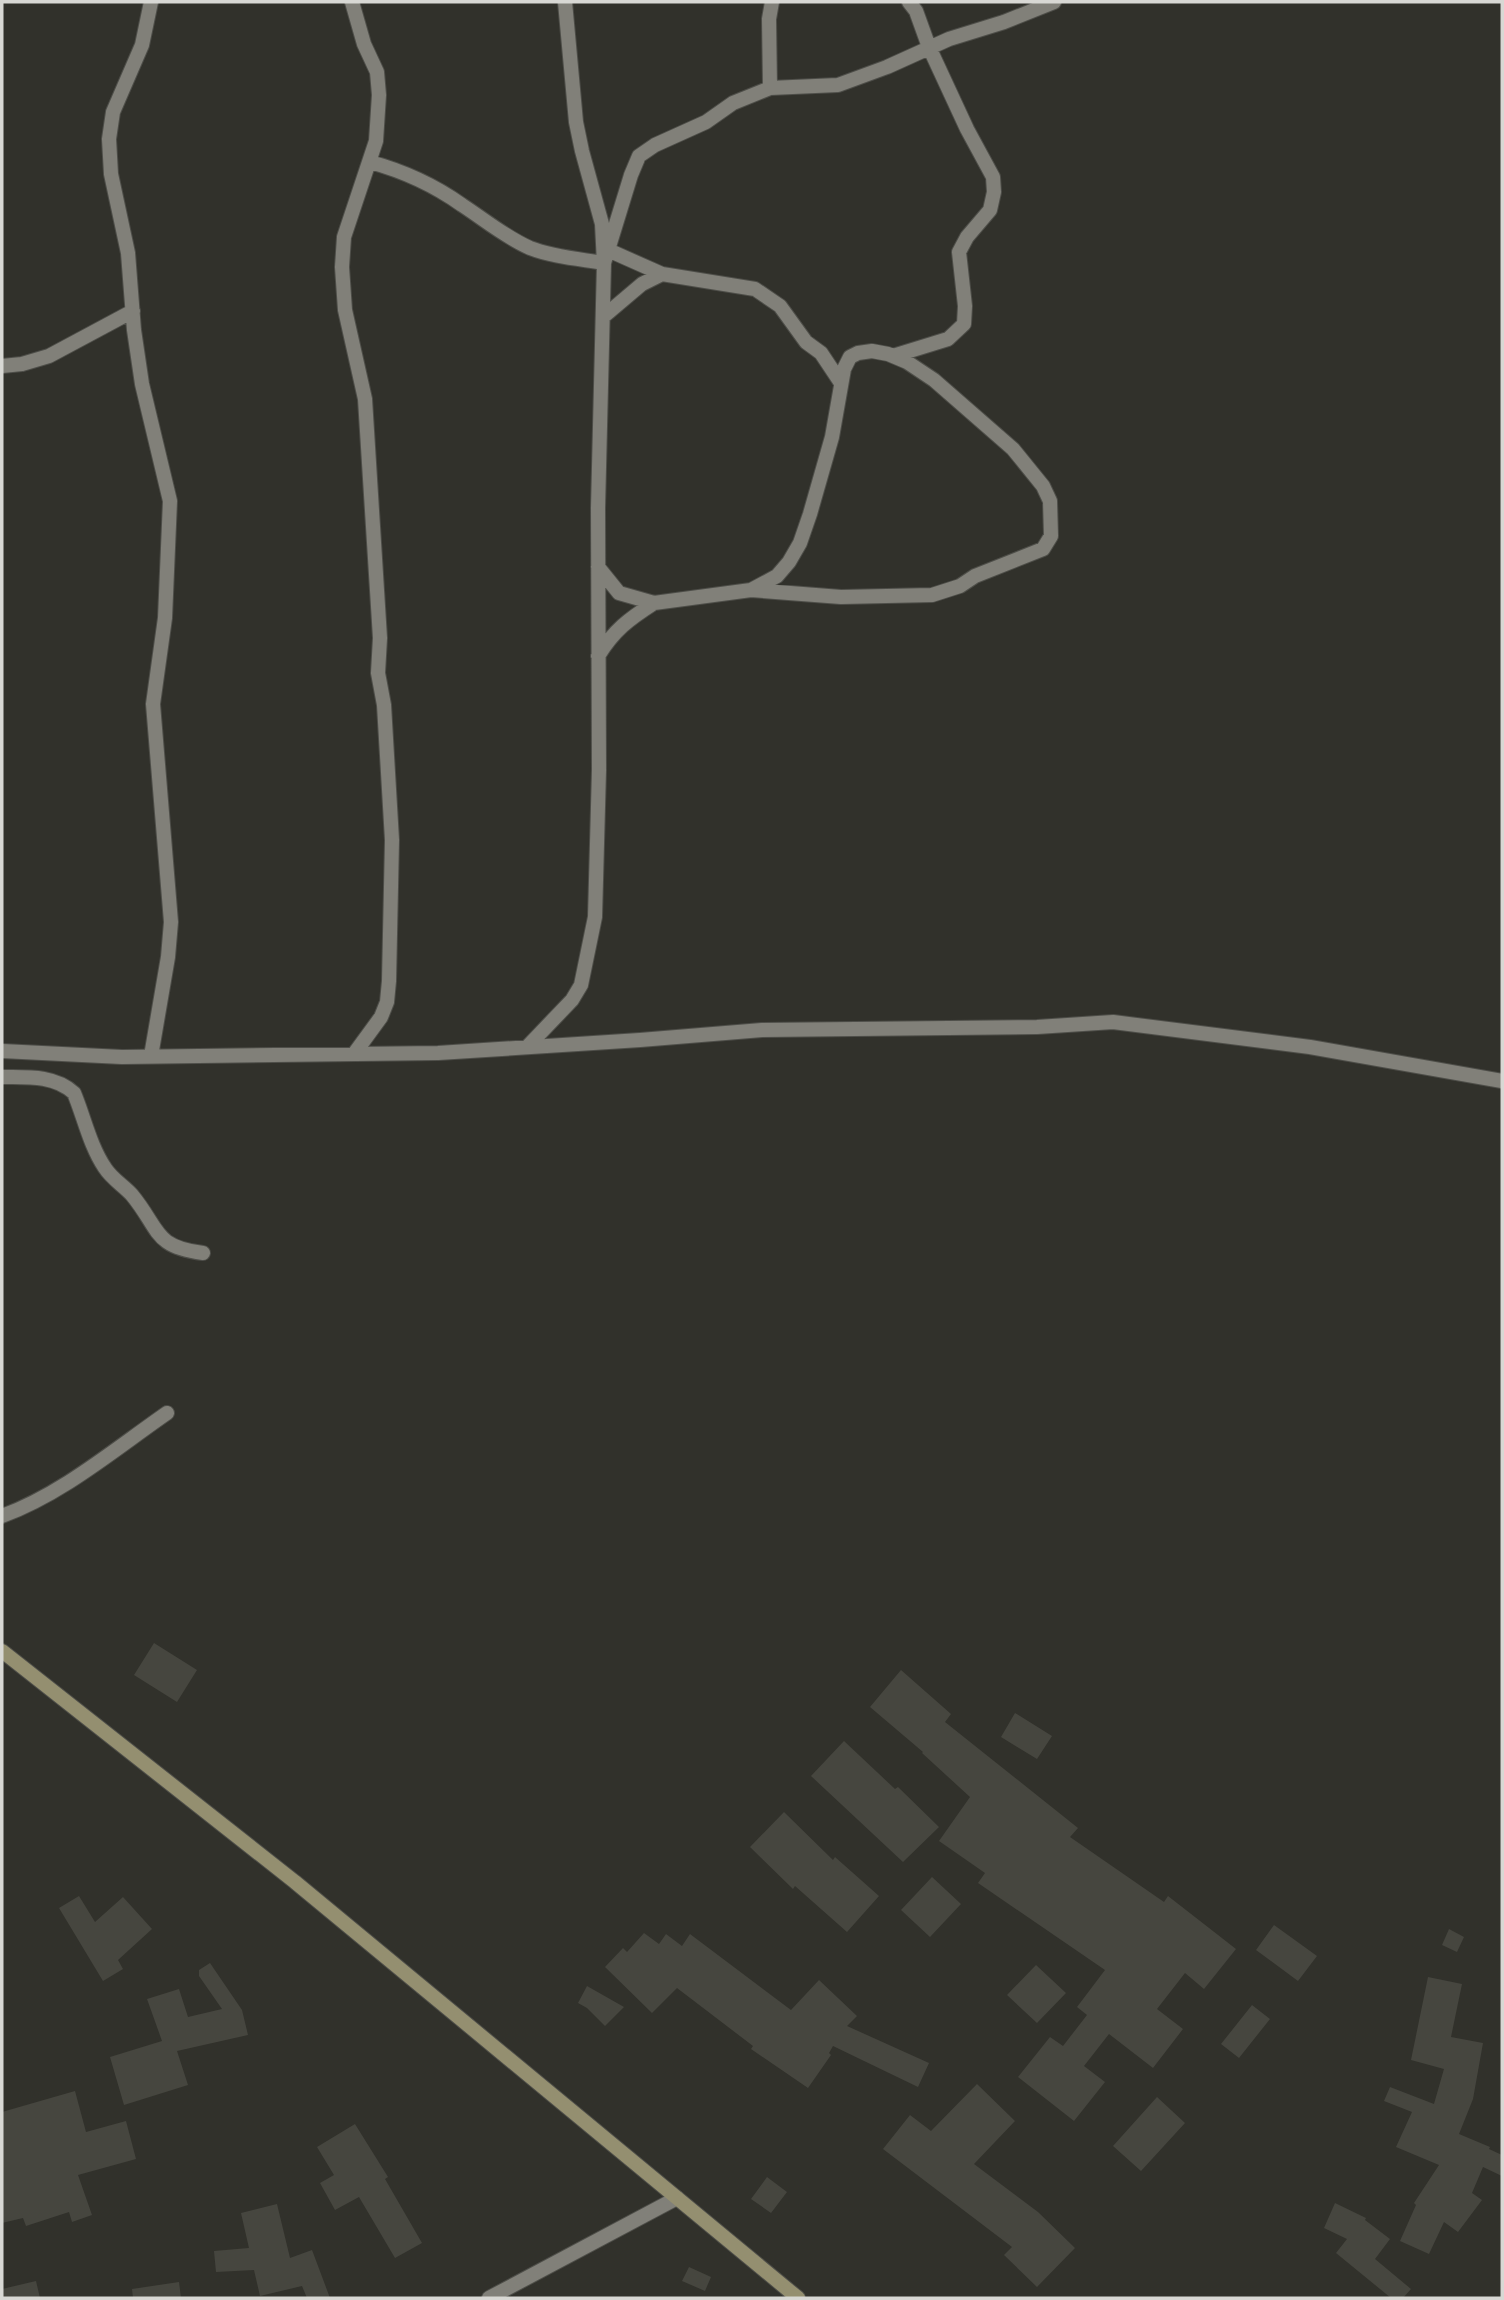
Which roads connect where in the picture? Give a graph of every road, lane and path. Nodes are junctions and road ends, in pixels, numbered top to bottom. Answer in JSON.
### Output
{"nodes":[{"id":1,"x":150,"y":2,"type":"edge"},
{"id":2,"x":352,"y":2,"type":"edge"},
{"id":3,"x":565,"y":2,"type":"edge"},
{"id":4,"x":772,"y":2,"type":"edge"},
{"id":5,"x":909,"y":2,"type":"edge"},
{"id":6,"x":1054,"y":2,"type":"edge"},
{"id":7,"x":929,"y":47,"type":"junction"},
{"id":8,"x":770,"y":88,"type":"junction"},
{"id":9,"x":376,"y":141,"type":"junction"},
{"id":10,"x":370,"y":162,"type":"junction"},
{"id":11,"x":393,"y":169,"type":"junction"},
{"id":12,"x":606,"y":256,"type":"junction"},
{"id":13,"x":662,"y":274,"type":"junction"},
{"id":14,"x":133,"y":311,"type":"junction"},
{"id":15,"x":603,"y":317,"type":"junction"},
{"id":16,"x":821,"y":353,"type":"junction"},
{"id":17,"x":893,"y":356,"type":"junction"},
{"id":18,"x":850,"y":357,"type":"junction"},
{"id":19,"x":2,"y":366,"type":"edge"},
{"id":20,"x":842,"y":383,"type":"junction"},
{"id":21,"x":598,"y":567,"type":"junction"},
{"id":22,"x":751,"y":590,"type":"junction"},
{"id":23,"x":654,"y":603,"type":"junction"},
{"id":24,"x":597,"y":656,"type":"junction"},
{"id":25,"x":528,"y":1046,"type":"junction"},
{"id":26,"x":2,"y":1051,"type":"edge"},
{"id":27,"x":354,"y":1054,"type":"junction"},
{"id":28,"x":151,"y":1056,"type":"junction"},
{"id":29,"x":2,"y":1077,"type":"edge"},
{"id":30,"x":1502,"y":1081,"type":"edge"},
{"id":31,"x":203,"y":1253,"type":"dead end"},
{"id":32,"x":167,"y":1413,"type":"dead end"},
{"id":33,"x":2,"y":1516,"type":"edge"},
{"id":34,"x":2,"y":1651,"type":"edge"},
{"id":35,"x":677,"y":2198,"type":"junction"},
{"id":36,"x":489,"y":2298,"type":"edge"},
{"id":37,"x":798,"y":2298,"type":"edge"}],
"edges":[{"from":1,"to":14,"type":"street"},
{"from":2,"to":9,"type":"street"},
{"from":3,"to":12,"type":"street"},
{"from":4,"to":8,"type":"street"},
{"from":5,"to":7,"type":"street"},
{"from":6,"to":7,"type":"street"},
{"from":7,"to":8,"type":"street"},
{"from":7,"to":17,"type":"street"},
{"from":8,"to":12,"type":"street"},
{"from":9,"to":10,"type":"street"},
{"from":9,"to":11,"type":"street"},
{"from":10,"to":11,"type":"street"},
{"from":10,"to":27,"type":"street"},
{"from":11,"to":12,"type":"street"},
{"from":12,"to":13,"type":"street"},
{"from":12,"to":15,"type":"street"},
{"from":13,"to":15,"type":"street"},
{"from":13,"to":16,"type":"street"},
{"from":14,"to":19,"type":"street"},
{"from":14,"to":28,"type":"street"},
{"from":15,"to":21,"type":"street"},
{"from":16,"to":18,"type":"street"},
{"from":16,"to":20,"type":"street"},
{"from":17,"to":18,"type":"street"},
{"from":17,"to":22,"type":"street"},
{"from":18,"to":20,"type":"street"},
{"from":20,"to":22,"type":"street"},
{"from":21,"to":23,"type":"street"},
{"from":21,"to":24,"type":"street"},
{"from":22,"to":23,"type":"street"},
{"from":23,"to":24,"type":"street"},
{"from":24,"to":25,"type":"street"},
{"from":25,"to":27,"type":"street"},
{"from":25,"to":30,"type":"street"},
{"from":26,"to":28,"type":"street"},
{"from":27,"to":28,"type":"street"},
{"from":29,"to":31,"type":"street"},
{"from":32,"to":33,"type":"street"},
{"from":34,"to":35,"type":"main road"},
{"from":35,"to":36,"type":"street"},
{"from":35,"to":37,"type":"main road"}]}
